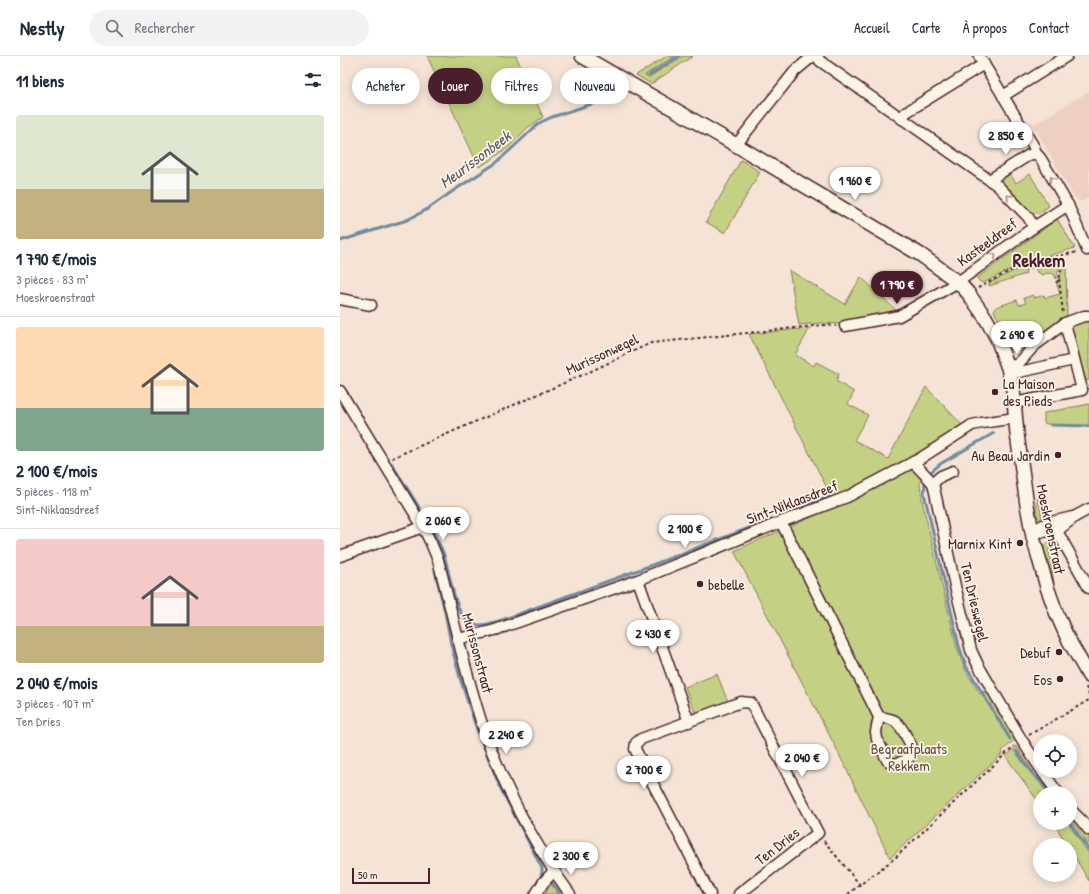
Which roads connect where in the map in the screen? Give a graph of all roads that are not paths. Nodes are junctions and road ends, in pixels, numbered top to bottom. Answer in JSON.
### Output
{"nodes":[{"id":1,"x":582,"y":56,"type":"edge"},
{"id":2,"x":813,"y":56,"type":"edge"},
{"id":3,"x":817,"y":56,"type":"edge"},
{"id":4,"x":1067,"y":56,"type":"edge"},
{"id":5,"x":981,"y":60,"type":"edge"},
{"id":6,"x":1003,"y":96,"type":"junction"},
{"id":7,"x":902,"y":119,"type":"junction"},
{"id":8,"x":736,"y":145,"type":"junction"},
{"id":9,"x":1036,"y":153,"type":"junction"},
{"id":10,"x":991,"y":181,"type":"junction"},
{"id":11,"x":1068,"y":205,"type":"junction"},
{"id":12,"x":1034,"y":227,"type":"junction"},
{"id":13,"x":1087,"y":250,"type":"road end"},
{"id":14,"x":960,"y":281,"type":"junction"},
{"id":15,"x":340,"y":299,"type":"edge"},
{"id":16,"x":371,"y":305,"type":"dead end"},
{"id":17,"x":1088,"y":316,"type":"dead end"},
{"id":18,"x":1064,"y":318,"type":"junction"},
{"id":19,"x":845,"y":326,"type":"road end"},
{"id":20,"x":1074,"y":360,"type":"junction"},
{"id":21,"x":1009,"y":371,"type":"junction"},
{"id":22,"x":340,"y":391,"type":"edge"},
{"id":23,"x":1014,"y":403,"type":"junction"},
{"id":24,"x":1015,"y":418,"type":"junction"},
{"id":25,"x":913,"y":462,"type":"junction"},
{"id":26,"x":953,"y":472,"type":"dead end"},
{"id":27,"x":933,"y":483,"type":"junction"},
{"id":28,"x":1089,"y":509,"type":"edge"},
{"id":29,"x":1076,"y":516,"type":"junction"},
{"id":30,"x":781,"y":522,"type":"junction"},
{"id":31,"x":423,"y":527,"type":"junction"},
{"id":32,"x":1057,"y":531,"type":"junction"},
{"id":33,"x":1035,"y":535,"type":"junction"},
{"id":34,"x":340,"y":556,"type":"edge"},
{"id":35,"x":638,"y":580,"type":"junction"},
{"id":36,"x":1089,"y":588,"type":"edge"},
{"id":37,"x":458,"y":639,"type":"junction"},
{"id":38,"x":1087,"y":681,"type":"edge"},
{"id":39,"x":879,"y":717,"type":"junction"},
{"id":40,"x":689,"y":722,"type":"junction"},
{"id":41,"x":1033,"y":758,"type":"edge"},
{"id":42,"x":1077,"y":815,"type":"edge"},
{"id":43,"x":1089,"y":830,"type":"edge"},
{"id":44,"x":554,"y":871,"type":"junction"},
{"id":45,"x":536,"y":894,"type":"edge"},
{"id":46,"x":570,"y":894,"type":"edge"},
{"id":47,"x":710,"y":894,"type":"edge"},
{"id":48,"x":739,"y":894,"type":"edge"}],
"edges":[{"from":1,"to":8,"type":"main road","name":"Moeskroenstraat"},
{"from":2,"to":8,"type":"street"},
{"from":3,"to":7,"type":"street","name":"Kasteeldreef"},
{"from":4,"to":6,"type":"street"},
{"from":5,"to":6,"type":"street"},
{"from":5,"to":7,"type":"street"},
{"from":6,"to":9,"type":"street"},
{"from":7,"to":10,"type":"street","name":"Kasteeldreef"},
{"from":8,"to":14,"type":"main road","name":"Moeskroenstraat"},
{"from":9,"to":10,"type":"street"},
{"from":11,"to":9,"type":"street","one_way":true},
{"from":12,"to":10,"type":"street","name":"Kasteeldreef","one_way":true},
{"from":11,"to":12,"type":"street","name":"Kasteeldreef"},
{"from":11,"to":13,"type":"street"},
{"from":14,"to":12,"type":"street","name":"Kasteeldreef","one_way":true},
{"from":14,"to":19,"type":"street","name":"Kasteeldreef"},
{"from":14,"to":21,"type":"main road","name":"Moeskroenstraat"},
{"from":15,"to":16,"type":"street"},
{"from":17,"to":18,"type":"street"},
{"from":18,"to":20,"type":"street"},
{"from":18,"to":21,"type":"street"},
{"from":20,"to":21,"type":"street"},
{"from":20,"to":23,"type":"street"},
{"from":21,"to":23,"type":"main road","name":"Moeskroenstraat"},
{"from":22,"to":31,"type":"street","name":"Murissonstraat"},
{"from":23,"to":24,"type":"main road","name":"Moeskroenstraat"},
{"from":24,"to":25,"type":"street","name":"Sint-Niklaasdreef"},
{"from":24,"to":33,"type":"main road","name":"Moeskroenstraat"},
{"from":25,"to":27,"type":"street"},
{"from":25,"to":30,"type":"street","name":"Sint-Niklaasdreef"},
{"from":26,"to":27,"type":"street"},
{"from":27,"to":41,"type":"street","name":"Ten Drieswegel"},
{"from":28,"to":29,"type":"street"},
{"from":29,"to":32,"type":"street"},
{"from":29,"to":33,"type":"street"},
{"from":30,"to":35,"type":"street","name":"Sint-Niklaasdreef"},
{"from":30,"to":39,"type":"street"},
{"from":31,"to":34,"type":"street"},
{"from":31,"to":37,"type":"street","name":"Murissonstraat"},
{"from":32,"to":33,"type":"street"},
{"from":32,"to":36,"type":"street"},
{"from":33,"to":38,"type":"main road","name":"Moeskroenstraat"},
{"from":35,"to":37,"type":"street","name":"Sint-Niklaasdreef"},
{"from":35,"to":40,"type":"street"},
{"from":37,"to":44,"type":"street","name":"Murissonstraat"},
{"from":39,"to":39,"type":"street"},
{"from":40,"to":47,"type":"street","name":"Ten Dries"},
{"from":40,"to":48,"type":"street","name":"Ten Dries"},
{"from":42,"to":43,"type":"street"},
{"from":44,"to":45,"type":"street"},
{"from":44,"to":46,"type":"street","name":"Murissonstraat"}]}
